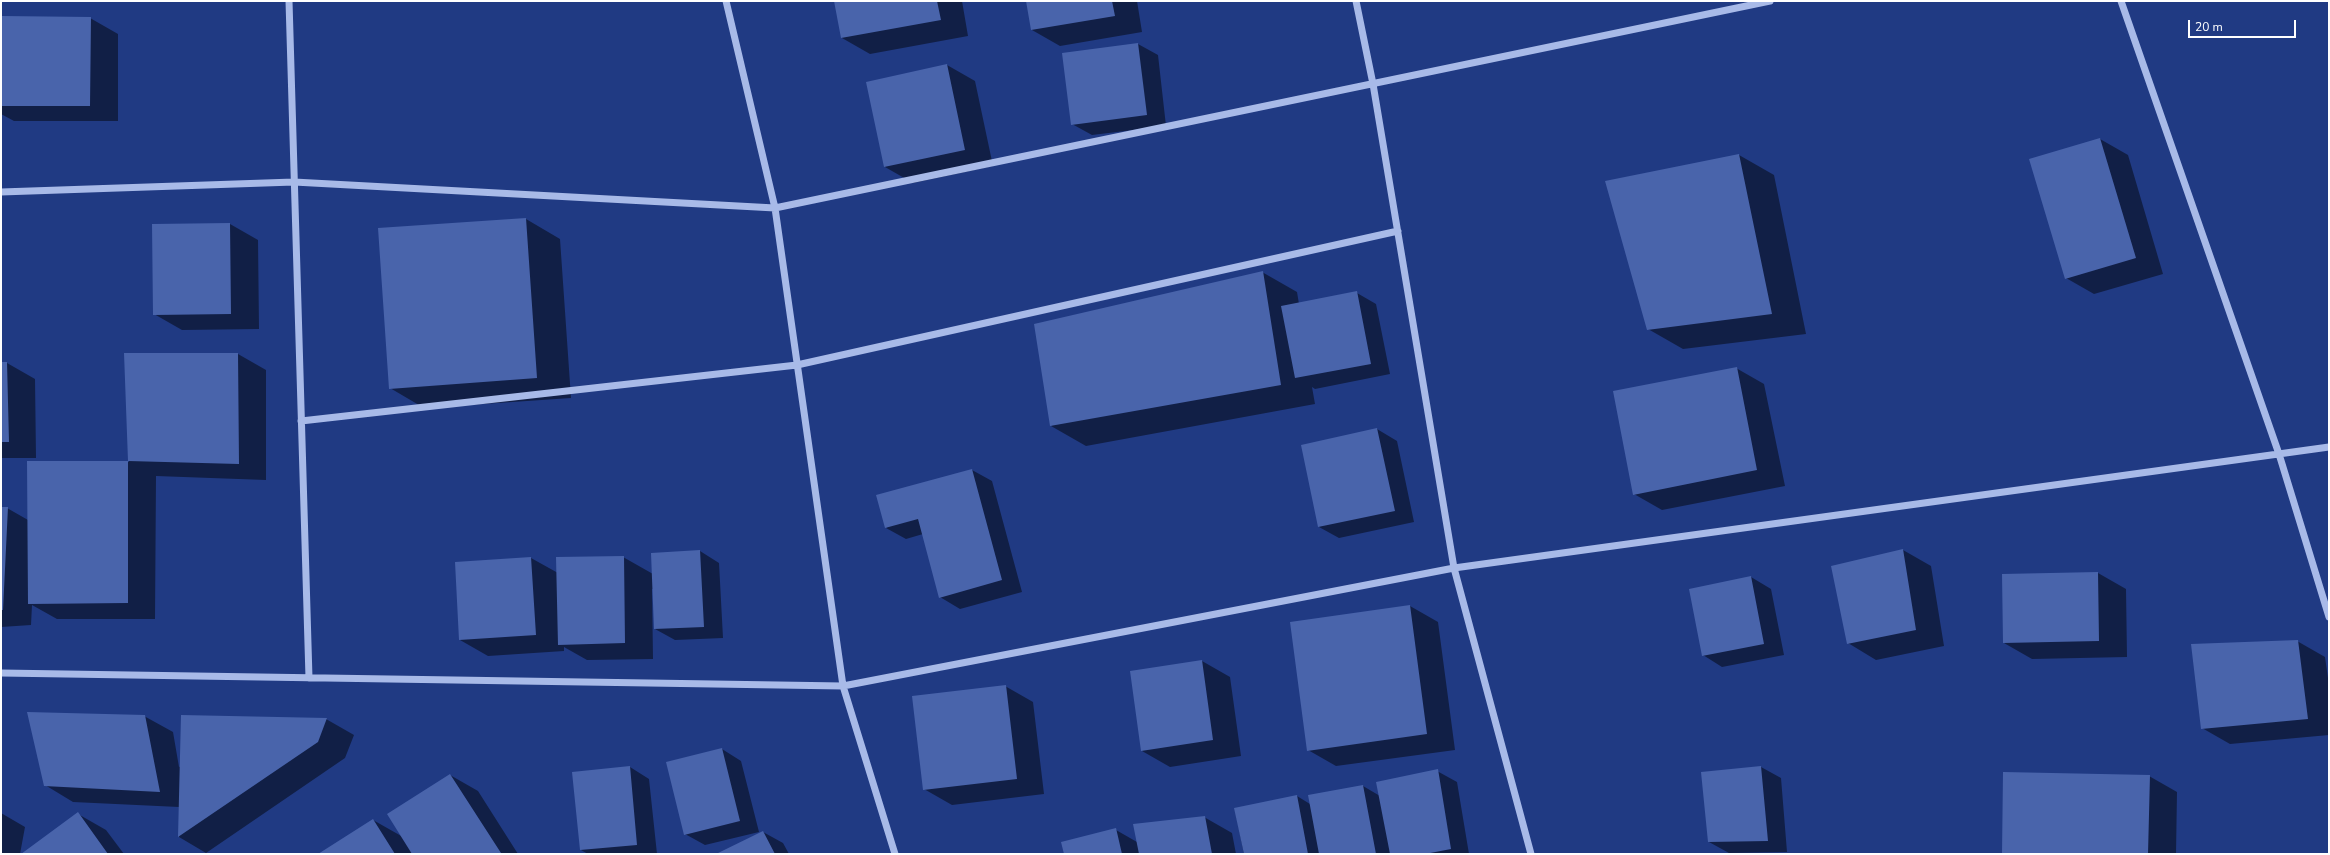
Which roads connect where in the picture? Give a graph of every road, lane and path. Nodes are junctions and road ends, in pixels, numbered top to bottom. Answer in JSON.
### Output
{"nodes":[{"id":1,"x":289,"y":1,"type":"edge"},
{"id":2,"x":726,"y":1,"type":"edge"},
{"id":3,"x":1356,"y":1,"type":"edge"},
{"id":4,"x":1770,"y":1,"type":"edge"},
{"id":5,"x":2120,"y":1,"type":"edge"},
{"id":6,"x":1373,"y":84,"type":"junction"},
{"id":7,"x":294,"y":182,"type":"junction"},
{"id":8,"x":1,"y":192,"type":"edge"},
{"id":9,"x":775,"y":208,"type":"junction"},
{"id":10,"x":1398,"y":232,"type":"junction"},
{"id":11,"x":797,"y":365,"type":"junction"},
{"id":12,"x":301,"y":421,"type":"junction"},
{"id":13,"x":2329,"y":448,"type":"edge"},
{"id":14,"x":2279,"y":454,"type":"junction"},
{"id":15,"x":1454,"y":568,"type":"junction"},
{"id":16,"x":2329,"y":617,"type":"edge"},
{"id":17,"x":1,"y":673,"type":"edge"},
{"id":18,"x":309,"y":678,"type":"junction"},
{"id":19,"x":844,"y":686,"type":"junction"},
{"id":20,"x":895,"y":854,"type":"edge"},
{"id":21,"x":1531,"y":854,"type":"edge"}],
"edges":[{"from":1,"to":7,"type":"street"},
{"from":2,"to":9,"type":"street"},
{"from":3,"to":6,"type":"street"},
{"from":4,"to":6,"type":"street"},
{"from":5,"to":14,"type":"street"},
{"from":6,"to":9,"type":"street"},
{"from":6,"to":10,"type":"street"},
{"from":7,"to":8,"type":"street"},
{"from":7,"to":9,"type":"street"},
{"from":7,"to":12,"type":"street"},
{"from":9,"to":11,"type":"street"},
{"from":10,"to":11,"type":"street"},
{"from":10,"to":15,"type":"street"},
{"from":11,"to":12,"type":"street"},
{"from":11,"to":19,"type":"street"},
{"from":12,"to":18,"type":"street"},
{"from":13,"to":14,"type":"street"},
{"from":14,"to":15,"type":"street"},
{"from":14,"to":16,"type":"street"},
{"from":15,"to":19,"type":"street"},
{"from":15,"to":21,"type":"street"},
{"from":17,"to":18,"type":"street"},
{"from":18,"to":19,"type":"street"},
{"from":19,"to":20,"type":"street"}]}
